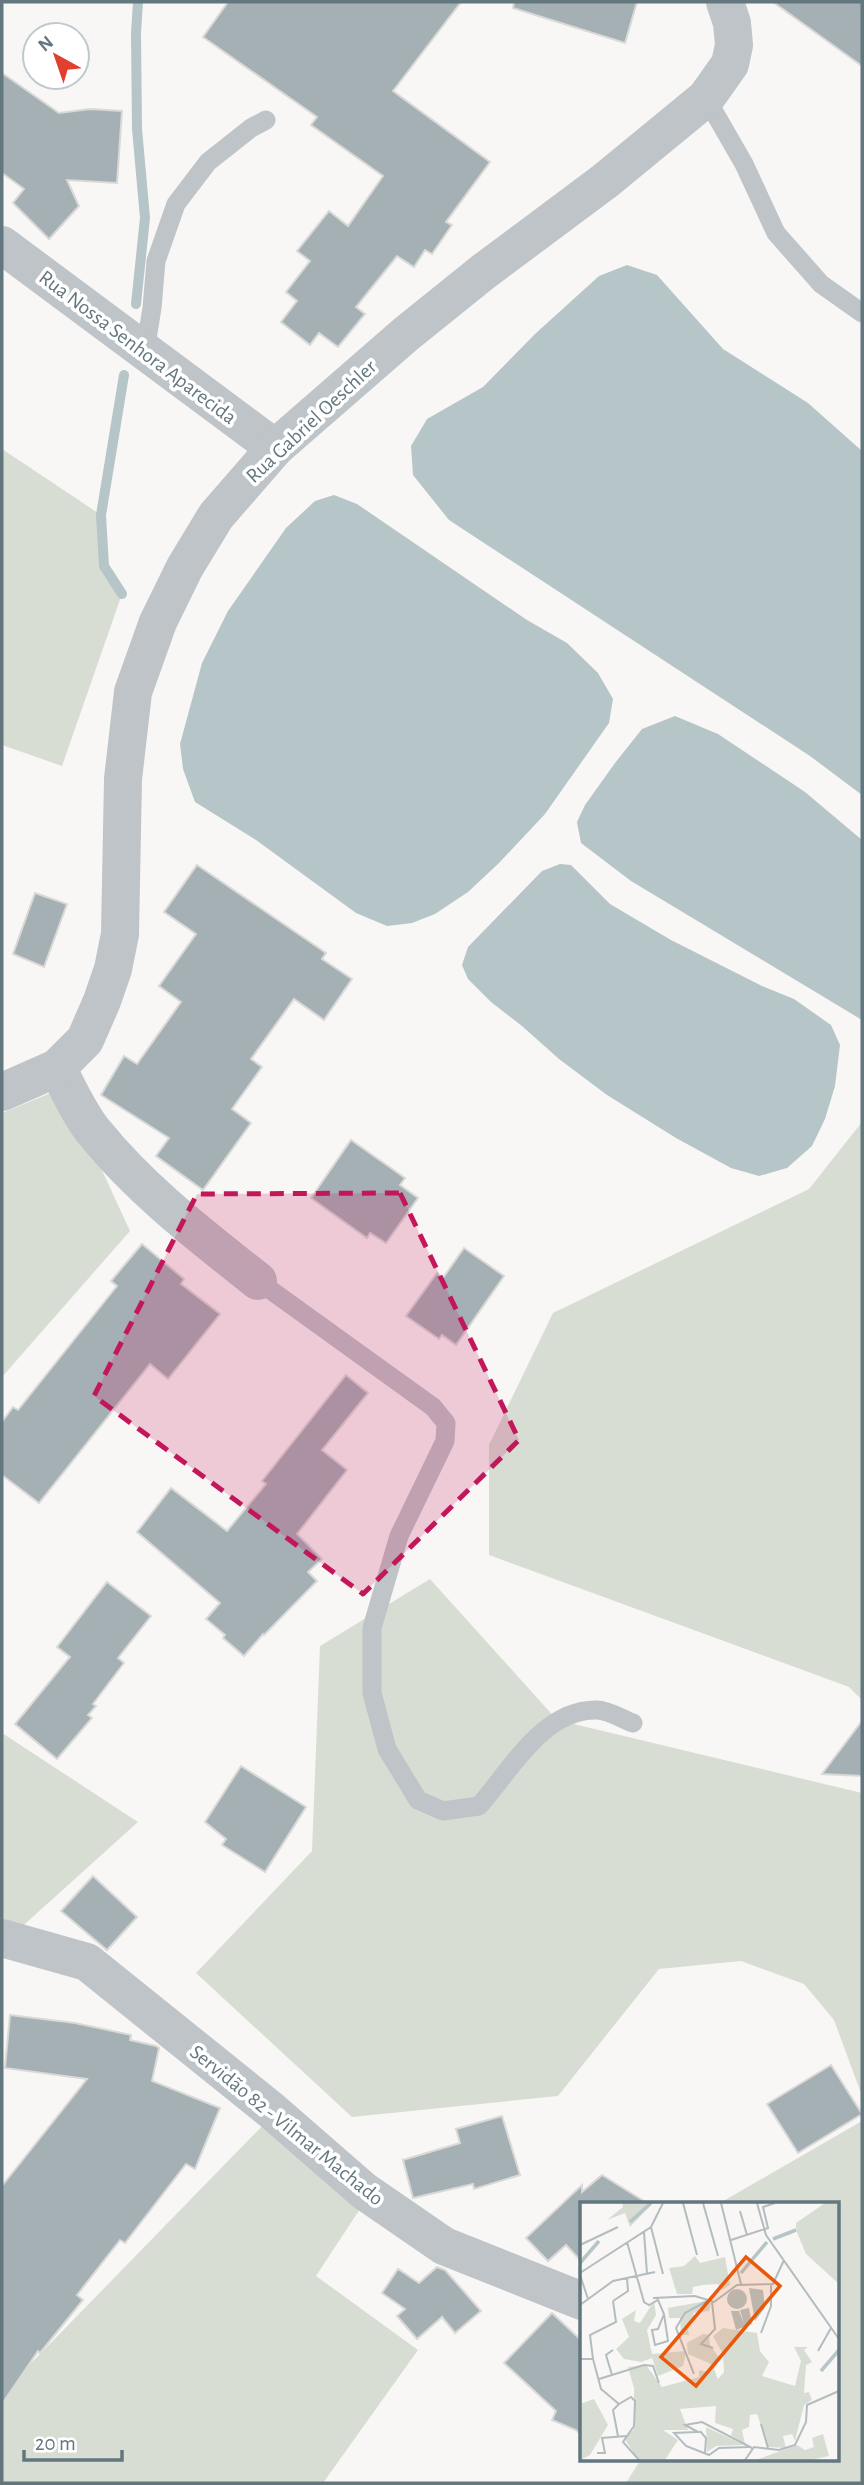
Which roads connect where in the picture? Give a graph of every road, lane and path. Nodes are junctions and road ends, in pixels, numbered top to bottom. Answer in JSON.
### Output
{"nodes":[{"id":1,"x":725,"y":2,"type":"edge"},
{"id":2,"x":706,"y":98,"type":"junction"},
{"id":3,"x":266,"y":120,"type":"dead end"},
{"id":4,"x":2,"y":246,"type":"edge"},
{"id":5,"x":862,"y":313,"type":"edge"},
{"id":6,"x":145,"y":351,"type":"junction"},
{"id":7,"x":275,"y":449,"type":"junction"},
{"id":8,"x":57,"y":1068,"type":"junction"},
{"id":9,"x":2,"y":1092,"type":"edge"},
{"id":10,"x":258,"y":1281,"type":"joint"},
{"id":11,"x":633,"y":1723,"type":"dead end"},
{"id":12,"x":2,"y":1938,"type":"edge"},
{"id":13,"x":580,"y":2300,"type":"edge"}],
"edges":[{"from":1,"to":2,"type":"street","name":"Rua Gabriel Oeschler"},
{"from":2,"to":5,"type":"lane"},
{"from":2,"to":7,"type":"street","name":"Rua Gabriel Oeschler"},
{"from":3,"to":6,"type":"lane"},
{"from":4,"to":6,"type":"street","name":"Rua Nossa Senhora Aparecida"},
{"from":6,"to":7,"type":"street","name":"Rua Nossa Senhora Aparecida"},
{"from":7,"to":8,"type":"street","name":"Rua Gabriel Oeschler"},
{"from":8,"to":9,"type":"street","name":"Rua Gabriel Oeschler"},
{"from":8,"to":10,"type":"street"},
{"from":10,"to":11,"type":"lane"},
{"from":12,"to":13,"type":"street","name":"Servidão 82 - Vilmar Machado"}]}
